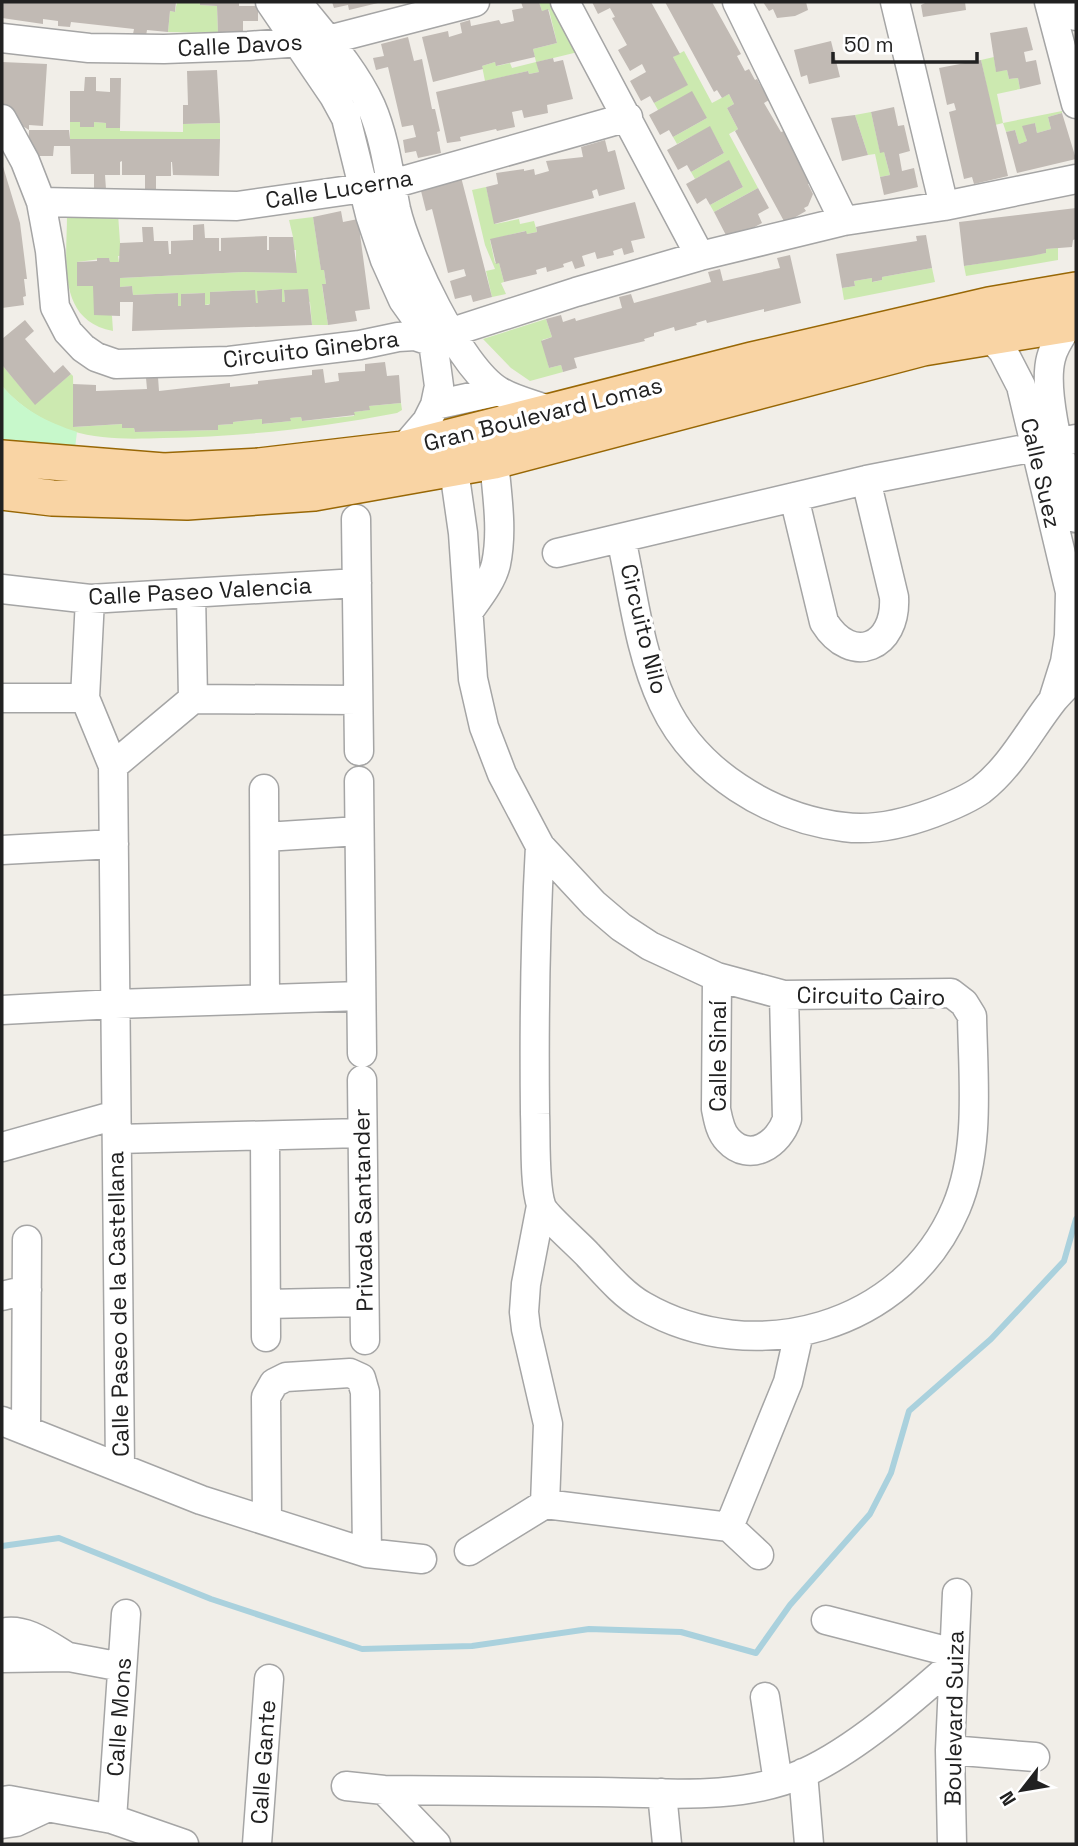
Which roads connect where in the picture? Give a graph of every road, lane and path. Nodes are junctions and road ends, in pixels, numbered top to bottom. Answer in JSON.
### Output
{"nodes":[{"id":1,"x":270,"y":2,"type":"edge"},
{"id":2,"x":297,"y":2,"type":"edge"},
{"id":3,"x":475,"y":2,"type":"edge"},
{"id":4,"x":565,"y":2,"type":"edge"},
{"id":5,"x":737,"y":2,"type":"edge"},
{"id":6,"x":895,"y":2,"type":"edge"},
{"id":7,"x":1049,"y":2,"type":"edge"},
{"id":8,"x":1073,"y":2,"type":"edge"},
{"id":9,"x":1076,"y":16,"type":"edge"},
{"id":10,"x":2,"y":38,"type":"edge"},
{"id":11,"x":328,"y":40,"type":"junction"},
{"id":12,"x":298,"y":42,"type":"junction"},
{"id":13,"x":1076,"y":104,"type":"edge"},
{"id":14,"x":628,"y":117,"type":"junction"},
{"id":15,"x":2,"y":118,"type":"edge"},
{"id":16,"x":1076,"y":179,"type":"edge"},
{"id":17,"x":392,"y":184,"type":"junction"},
{"id":18,"x":364,"y":187,"type":"junction"},
{"id":19,"x":41,"y":202,"type":"junction"},
{"id":20,"x":943,"y":206,"type":"junction"},
{"id":21,"x":844,"y":221,"type":"junction"},
{"id":22,"x":700,"y":256,"type":"junction"},
{"id":23,"x":1076,"y":280,"type":"edge"},
{"id":24,"x":1060,"y":293,"type":"edge"},
{"id":25,"x":1073,"y":324,"type":"edge"},
{"id":26,"x":442,"y":337,"type":"junction"},
{"id":27,"x":990,"y":337,"type":"junction"},
{"id":28,"x":499,"y":391,"type":"junction"},
{"id":29,"x":435,"y":405,"type":"junction"},
{"id":30,"x":554,"y":412,"type":"junction"},
{"id":31,"x":604,"y":415,"type":"junction"},
{"id":32,"x":1056,"y":443,"type":"edge"},
{"id":33,"x":403,"y":449,"type":"junction"},
{"id":34,"x":2,"y":458,"type":"edge"},
{"id":35,"x":494,"y":461,"type":"junction"},
{"id":36,"x":454,"y":470,"type":"junction"},
{"id":37,"x":866,"y":480,"type":"junction"},
{"id":38,"x":2,"y":492,"type":"edge"},
{"id":39,"x":794,"y":497,"type":"junction"},
{"id":40,"x":1076,"y":518,"type":"edge"},
{"id":41,"x":356,"y":519,"type":"dead end"},
{"id":42,"x":621,"y":538,"type":"junction"},
{"id":43,"x":557,"y":554,"type":"dead end"},
{"id":44,"x":357,"y":583,"type":"junction"},
{"id":45,"x":2,"y":589,"type":"edge"},
{"id":46,"x":191,"y":593,"type":"junction"},
{"id":47,"x":90,"y":599,"type":"junction"},
{"id":48,"x":469,"y":611,"type":"junction"},
{"id":49,"x":1072,"y":637,"type":"edge"},
{"id":50,"x":1076,"y":676,"type":"edge"},
{"id":51,"x":2,"y":698,"type":"edge"},
{"id":52,"x":85,"y":698,"type":"junction"},
{"id":53,"x":193,"y":699,"type":"junction"},
{"id":54,"x":358,"y":700,"type":"junction"},
{"id":55,"x":1054,"y":700,"type":"junction"},
{"id":56,"x":359,"y":751,"type":"dead end"},
{"id":57,"x":113,"y":766,"type":"junction"},
{"id":58,"x":359,"y":781,"type":"dead end"},
{"id":59,"x":264,"y":789,"type":"dead end"},
{"id":60,"x":359,"y":831,"type":"junction"},
{"id":61,"x":265,"y":837,"type":"junction"},
{"id":62,"x":114,"y":844,"type":"junction"},
{"id":63,"x":540,"y":846,"type":"junction"},
{"id":64,"x":2,"y":849,"type":"edge"},
{"id":65,"x":718,"y":978,"type":"junction"},
{"id":66,"x":784,"y":995,"type":"junction"},
{"id":67,"x":361,"y":996,"type":"junction"},
{"id":68,"x":265,"y":999,"type":"junction"},
{"id":69,"x":115,"y":1004,"type":"junction"},
{"id":70,"x":2,"y":1010,"type":"edge"},
{"id":71,"x":116,"y":1127,"type":"junction"},
{"id":72,"x":362,"y":1133,"type":"junction"},
{"id":73,"x":265,"y":1136,"type":"junction"},
{"id":74,"x":2,"y":1147,"type":"edge"},
{"id":75,"x":541,"y":1206,"type":"junction"},
{"id":76,"x":27,"y":1240,"type":"dead end"},
{"id":77,"x":14,"y":1293,"type":"edge"},
{"id":78,"x":364,"y":1302,"type":"junction"},
{"id":79,"x":266,"y":1304,"type":"junction"},
{"id":80,"x":799,"y":1333,"type":"junction"},
{"id":81,"x":266,"y":1337,"type":"dead end"},
{"id":82,"x":365,"y":1340,"type":"dead end"},
{"id":83,"x":14,"y":1426,"type":"edge"},
{"id":84,"x":120,"y":1468,"type":"junction"},
{"id":85,"x":545,"y":1504,"type":"junction"},
{"id":86,"x":267,"y":1520,"type":"junction"},
{"id":87,"x":729,"y":1527,"type":"junction"},
{"id":88,"x":469,"y":1551,"type":"dead end"},
{"id":89,"x":367,"y":1553,"type":"junction"},
{"id":90,"x":759,"y":1555,"type":"dead end"},
{"id":91,"x":422,"y":1559,"type":"dead end"},
{"id":92,"x":957,"y":1593,"type":"dead end"},
{"id":93,"x":126,"y":1614,"type":"dead end"},
{"id":94,"x":826,"y":1620,"type":"dead end"},
{"id":95,"x":2,"y":1633,"type":"edge"},
{"id":96,"x":69,"y":1657,"type":"junction"},
{"id":97,"x":2,"y":1658,"type":"edge"},
{"id":98,"x":954,"y":1658,"type":"junction"},
{"id":99,"x":122,"y":1667,"type":"junction"},
{"id":100,"x":269,"y":1679,"type":"dead end"},
{"id":101,"x":765,"y":1697,"type":"dead end"},
{"id":102,"x":950,"y":1751,"type":"junction"},
{"id":103,"x":1035,"y":1757,"type":"dead end"},
{"id":104,"x":791,"y":1777,"type":"junction"},
{"id":105,"x":346,"y":1786,"type":"dead end"},
{"id":106,"x":384,"y":1790,"type":"junction"},
{"id":107,"x":662,"y":1793,"type":"junction"},
{"id":108,"x":2,"y":1801,"type":"edge"},
{"id":109,"x":46,"y":1808,"type":"junction"},
{"id":110,"x":112,"y":1819,"type":"junction"},
{"id":111,"x":2,"y":1824,"type":"edge"},
{"id":112,"x":184,"y":1844,"type":"edge"},
{"id":113,"x":257,"y":1844,"type":"edge"},
{"id":114,"x":436,"y":1844,"type":"edge"},
{"id":115,"x":667,"y":1844,"type":"edge"},
{"id":116,"x":809,"y":1844,"type":"edge"},
{"id":117,"x":953,"y":1844,"type":"edge"}],
"edges":[{"from":1,"to":12,"type":"street"},
{"from":2,"to":11,"type":"street"},
{"from":3,"to":11,"type":"street","name":"Calle Davos"},
{"from":4,"to":14,"type":"street"},
{"from":5,"to":21,"type":"street"},
{"from":6,"to":20,"type":"street"},
{"from":7,"to":13,"type":"street"},
{"from":8,"to":9,"type":"street"},
{"from":10,"to":12,"type":"street","name":"Calle Davos"},
{"from":11,"to":12,"type":"street","name":"Calle Davos"},
{"from":11,"to":17,"type":"street"},
{"from":12,"to":18,"type":"street"},
{"from":14,"to":17,"type":"street","name":"Calle Lucerna"},
{"from":14,"to":22,"type":"street"},
{"from":15,"to":19,"type":"street","name":"Circuito Ginebra"},
{"from":16,"to":20,"type":"street","name":"Circuito Ginebra"},
{"from":17,"to":18,"type":"street","name":"Calle Lucerna"},
{"from":17,"to":26,"type":"street"},
{"from":18,"to":19,"type":"street","name":"Calle Lucerna"},
{"from":18,"to":26,"type":"street"},
{"from":19,"to":26,"type":"street","name":"Circuito Ginebra"},
{"from":20,"to":21,"type":"street","name":"Circuito Ginebra"},
{"from":21,"to":22,"type":"street","name":"Circuito Ginebra"},
{"from":22,"to":26,"type":"street","name":"Circuito Ginebra"},
{"from":23,"to":24,"type":"street"},
{"from":24,"to":31,"type":"main road","name":"Gran Boulevard Lomas"},
{"from":25,"to":27,"type":"main road","name":"Gran Boulevard Lomas"},
{"from":25,"to":32,"type":"street","name":"Calle Suez"},
{"from":26,"to":28,"type":"street"},
{"from":26,"to":29,"type":"street"},
{"from":27,"to":31,"type":"main road","name":"Gran Boulevard Lomas"},
{"from":27,"to":32,"type":"street","name":"Calle Suez"},
{"from":28,"to":29,"type":"street"},
{"from":28,"to":30,"type":"street"},
{"from":29,"to":33,"type":"street"},
{"from":30,"to":31,"type":"main road","name":"Gran Boulevard Lomas"},
{"from":30,"to":33,"type":"main road","name":"Gran Boulevard Lomas"},
{"from":31,"to":35,"type":"main road","name":"Gran Boulevard Lomas"},
{"from":32,"to":37,"type":"street","name":"Circuito Nilo"},
{"from":32,"to":40,"type":"street","name":"Calle Suez"},
{"from":32,"to":49,"type":"street","name":"Calle Suez"},
{"from":33,"to":34,"type":"main road","name":"Gran Boulevard Lomas"},
{"from":35,"to":36,"type":"main road","name":"Gran Boulevard Lomas"},
{"from":35,"to":48,"type":"street"},
{"from":36,"to":38,"type":"main road","name":"Gran Boulevard Lomas"},
{"from":36,"to":48,"type":"street","name":"Circuito Cairo"},
{"from":37,"to":39,"type":"street","name":"Circuito Nilo"},
{"from":37,"to":39,"type":"street"},
{"from":39,"to":42,"type":"street","name":"Circuito Nilo"},
{"from":41,"to":44,"type":"street"},
{"from":42,"to":43,"type":"street","name":"Circuito Nilo"},
{"from":42,"to":55,"type":"street","name":"Circuito Nilo"},
{"from":44,"to":46,"type":"street","name":"Calle Paseo Valencia"},
{"from":44,"to":54,"type":"street"},
{"from":45,"to":47,"type":"street","name":"Calle Paseo Valencia"},
{"from":46,"to":47,"type":"street","name":"Calle Paseo Valencia"},
{"from":46,"to":53,"type":"street"},
{"from":47,"to":52,"type":"street"},
{"from":48,"to":63,"type":"street","name":"Circuito Cairo"},
{"from":49,"to":55,"type":"street","name":"Calle Suez"},
{"from":50,"to":55,"type":"street","name":"Circuito Nilo"},
{"from":51,"to":52,"type":"street"},
{"from":52,"to":57,"type":"street","name":"Calle Paseo de la Castellana"},
{"from":53,"to":54,"type":"street"},
{"from":53,"to":57,"type":"street"},
{"from":54,"to":56,"type":"street"},
{"from":57,"to":62,"type":"street","name":"Calle Paseo de la Castellana"},
{"from":58,"to":60,"type":"street","name":"Privada Santander"},
{"from":59,"to":61,"type":"street"},
{"from":60,"to":61,"type":"street"},
{"from":60,"to":67,"type":"street","name":"Privada Santander"},
{"from":61,"to":68,"type":"street"},
{"from":62,"to":64,"type":"street"},
{"from":62,"to":69,"type":"street","name":"Calle Paseo de la Castellana"},
{"from":63,"to":65,"type":"street","name":"Circuito Cairo"},
{"from":63,"to":75,"type":"street"},
{"from":65,"to":66,"type":"street","name":"Circuito Cairo"},
{"from":65,"to":66,"type":"street","name":"Calle Sinaí"},
{"from":66,"to":80,"type":"street","name":"Circuito Cairo"},
{"from":67,"to":68,"type":"street"},
{"from":67,"to":72,"type":"street","name":"Privada Santander"},
{"from":68,"to":69,"type":"street"},
{"from":69,"to":70,"type":"street"},
{"from":69,"to":71,"type":"street","name":"Calle Paseo de la Castellana"},
{"from":71,"to":73,"type":"street","name":"Calle Paseo de la Castellana"},
{"from":71,"to":74,"type":"street","name":"Calle Paseo de la Castellana"},
{"from":71,"to":84,"type":"street","name":"Calle Paseo de la Castellana"},
{"from":72,"to":73,"type":"street","name":"Calle Paseo de la Castellana"},
{"from":72,"to":78,"type":"street","name":"Privada Santander"},
{"from":73,"to":79,"type":"street"},
{"from":75,"to":80,"type":"street","name":"Circuito Cairo"},
{"from":75,"to":85,"type":"street"},
{"from":76,"to":77,"type":"street"},
{"from":77,"to":83,"type":"street"},
{"from":78,"to":79,"type":"street"},
{"from":78,"to":82,"type":"street","name":"Privada Santander"},
{"from":79,"to":81,"type":"street"},
{"from":80,"to":87,"type":"street"},
{"from":83,"to":84,"type":"street"},
{"from":84,"to":86,"type":"street"},
{"from":85,"to":87,"type":"street"},
{"from":85,"to":88,"type":"street"},
{"from":86,"to":89,"type":"street"},
{"from":86,"to":89,"type":"street"},
{"from":87,"to":90,"type":"street"},
{"from":89,"to":91,"type":"street"},
{"from":92,"to":98,"type":"street","name":"Boulevard Suiza"},
{"from":93,"to":99,"type":"street","name":"Calle Mons"},
{"from":94,"to":98,"type":"street"},
{"from":95,"to":96,"type":"street"},
{"from":96,"to":97,"type":"street"},
{"from":96,"to":99,"type":"street"},
{"from":98,"to":102,"type":"street","name":"Boulevard Suiza"},
{"from":98,"to":104,"type":"street"},
{"from":99,"to":110,"type":"street","name":"Calle Mons"},
{"from":100,"to":113,"type":"street","name":"Calle Gante"},
{"from":101,"to":104,"type":"street"},
{"from":102,"to":103,"type":"street"},
{"from":102,"to":117,"type":"street","name":"Boulevard Suiza"},
{"from":104,"to":107,"type":"street"},
{"from":104,"to":116,"type":"street"},
{"from":105,"to":106,"type":"street"},
{"from":106,"to":107,"type":"street"},
{"from":106,"to":114,"type":"street"},
{"from":107,"to":115,"type":"street"},
{"from":108,"to":109,"type":"street"},
{"from":109,"to":110,"type":"street"},
{"from":109,"to":111,"type":"street"},
{"from":110,"to":112,"type":"street"}]}
